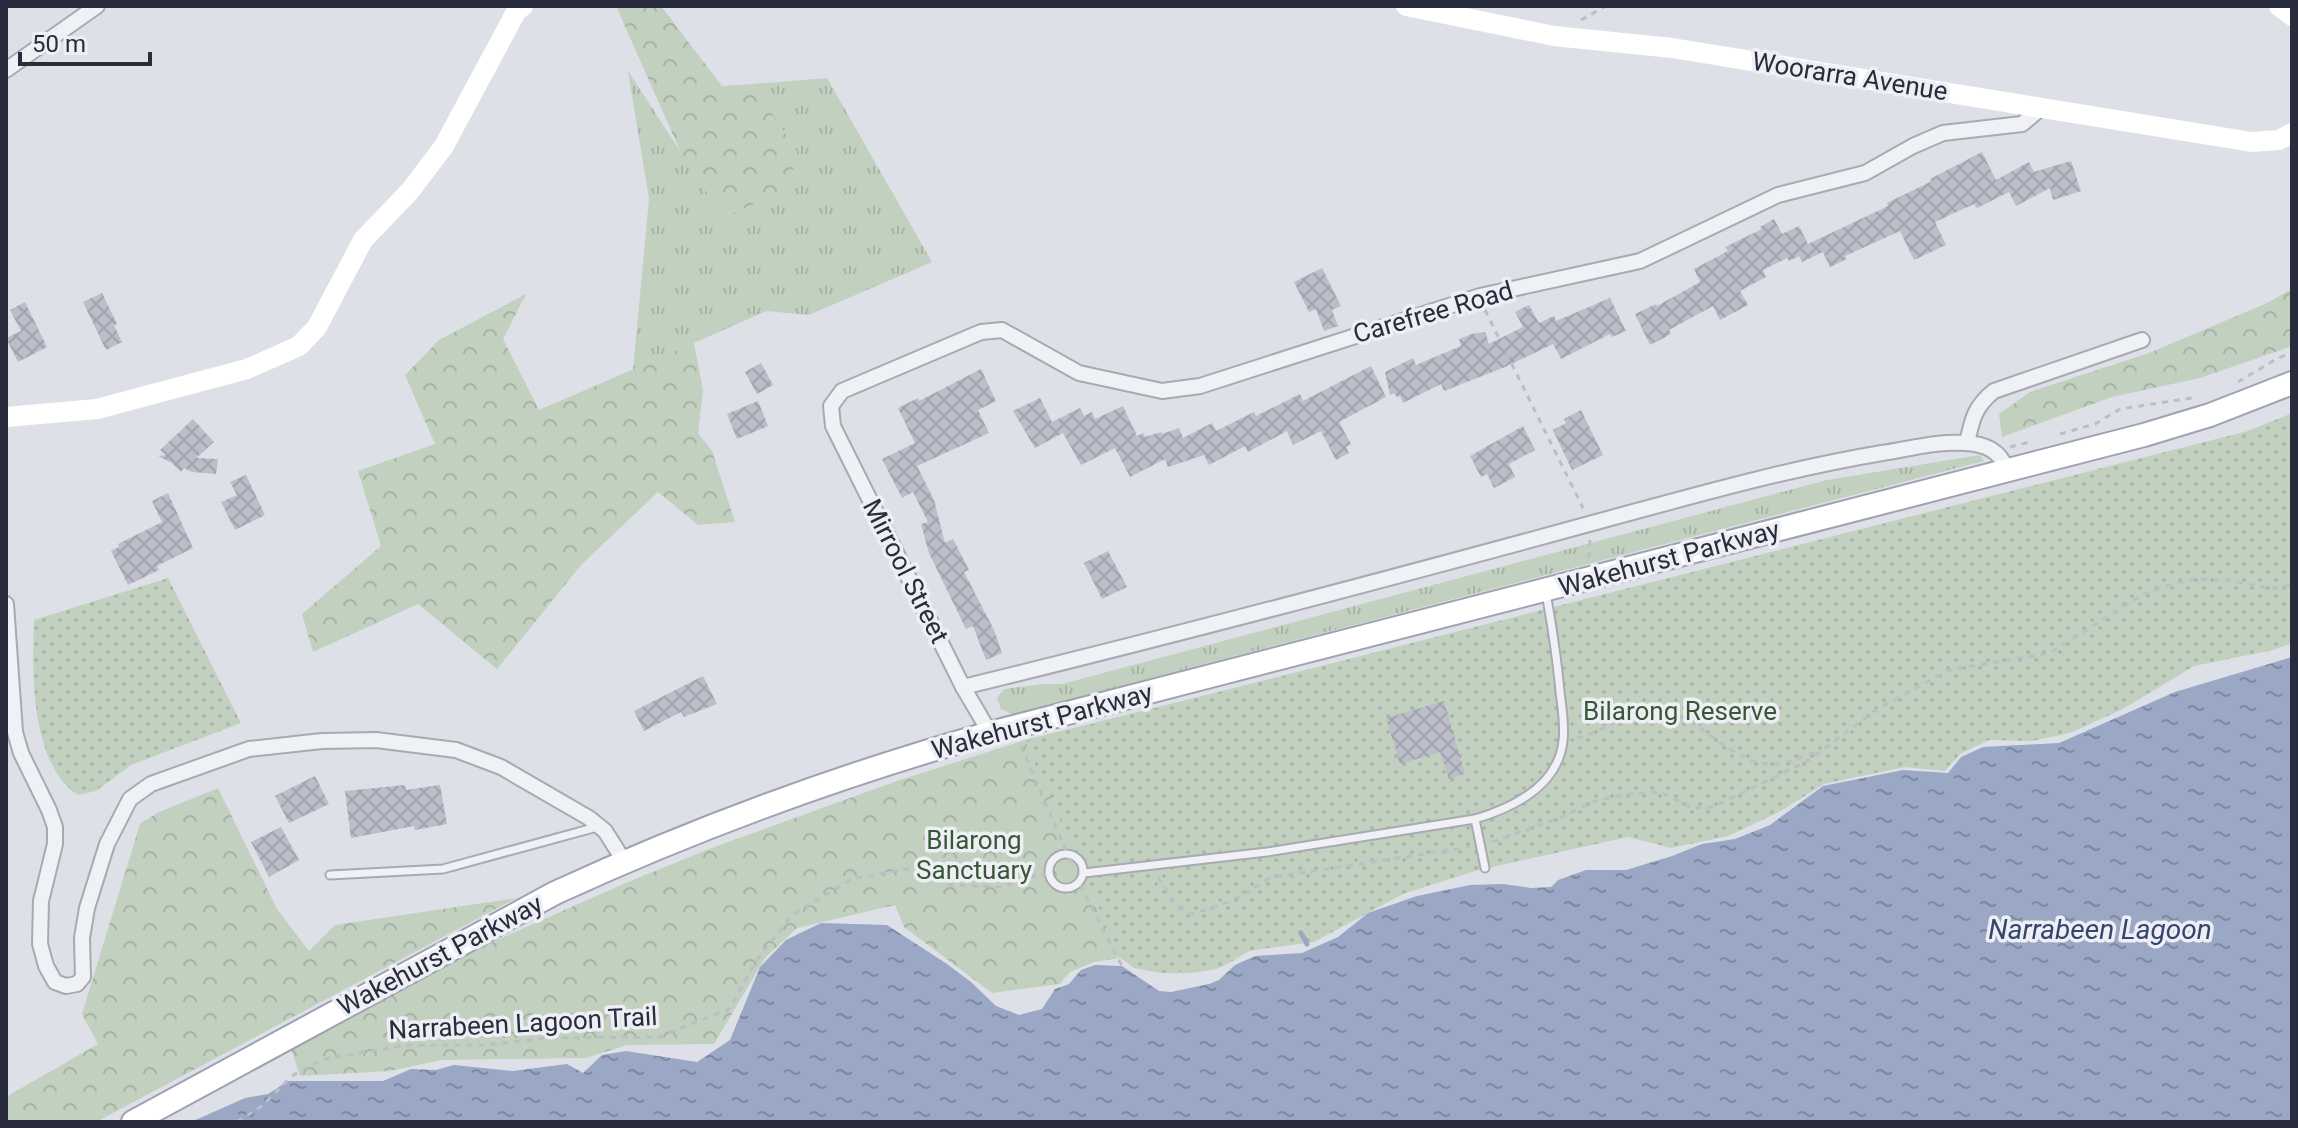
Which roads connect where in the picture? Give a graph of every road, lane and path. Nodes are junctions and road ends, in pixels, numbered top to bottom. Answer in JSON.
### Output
{"nodes":[{"id":1,"x":97,"y":6,"type":"edge"},
{"id":2,"x":523,"y":6,"type":"edge"},
{"id":3,"x":1406,"y":6,"type":"edge"},
{"id":4,"x":2279,"y":6,"type":"edge"},
{"id":5,"x":2292,"y":16,"type":"edge"},
{"id":6,"x":6,"y":70,"type":"edge"},
{"id":7,"x":2040,"y":109,"type":"junction"},
{"id":8,"x":2292,"y":133,"type":"edge"},
{"id":9,"x":1480,"y":296,"type":"junction"},
{"id":10,"x":2142,"y":340,"type":"dead end"},
{"id":11,"x":2292,"y":353,"type":"edge"},
{"id":12,"x":2292,"y":383,"type":"edge"},
{"id":13,"x":2233,"y":385,"type":"dead end"},
{"id":14,"x":2199,"y":396,"type":"dead end"},
{"id":15,"x":831,"y":406,"type":"joint"},
{"id":16,"x":6,"y":417,"type":"edge"},
{"id":17,"x":2059,"y":435,"type":"dead end"},
{"id":18,"x":2034,"y":441,"type":"dead end"},
{"id":19,"x":1967,"y":443,"type":"junction"},
{"id":20,"x":1995,"y":450,"type":"junction"},
{"id":21,"x":2007,"y":470,"type":"junction"},
{"id":22,"x":1590,"y":524,"type":"junction"},
{"id":23,"x":1588,"y":579,"type":"junction"},
{"id":24,"x":2292,"y":585,"type":"edge"},
{"id":25,"x":1546,"y":590,"type":"junction"},
{"id":26,"x":6,"y":604,"type":"edge"},
{"id":27,"x":963,"y":687,"type":"junction"},
{"id":28,"x":1013,"y":727,"type":"junction"},
{"id":29,"x":990,"y":733,"type":"junction"},
{"id":30,"x":1564,"y":740,"type":"junction"},
{"id":31,"x":1475,"y":819,"type":"junction"},
{"id":32,"x":599,"y":826,"type":"junction"},
{"id":33,"x":1069,"y":854,"type":"junction"},
{"id":34,"x":624,"y":861,"type":"junction"},
{"id":35,"x":1485,"y":868,"type":"dead end"},
{"id":36,"x":1084,"y":873,"type":"junction"},
{"id":37,"x":1049,"y":874,"type":"junction"},
{"id":38,"x":330,"y":875,"type":"dead end"},
{"id":39,"x":1079,"y":883,"type":"junction"},
{"id":40,"x":1122,"y":966,"type":"dead end"},
{"id":41,"x":133,"y":1122,"type":"edge"},
{"id":42,"x":237,"y":1122,"type":"edge"}],
"edges":[{"from":1,"to":6,"type":"street"},
{"from":2,"to":16,"type":"street"},
{"from":3,"to":7,"type":"street","name":"Woorarra Avenue"},
{"from":4,"to":5,"type":"street"},
{"from":7,"to":8,"type":"street","name":"Woorarra Avenue"},
{"from":7,"to":9,"type":"street","name":"Carefree Road"},
{"from":9,"to":15,"type":"street","name":"Carefree Road"},
{"from":9,"to":22,"type":"path"},
{"from":10,"to":19,"type":"street"},
{"from":11,"to":13,"type":"path"},
{"from":12,"to":21,"type":"main road","name":"Wakehurst Parkway"},
{"from":14,"to":17,"type":"path"},
{"from":15,"to":27,"type":"street","name":"Mirrool Street"},
{"from":18,"to":20,"type":"path"},
{"from":19,"to":20,"type":"street","name":"Wakehurst Parkway"},
{"from":19,"to":22,"type":"street","name":"Wakehurst Parkway"},
{"from":20,"to":21,"type":"street"},
{"from":21,"to":23,"type":"main road","name":"Wakehurst Parkway"},
{"from":22,"to":23,"type":"path"},
{"from":22,"to":27,"type":"street","name":"Wakehurst Parkway"},
{"from":23,"to":25,"type":"main road","name":"Wakehurst Parkway"},
{"from":24,"to":30,"type":"path"},
{"from":25,"to":28,"type":"main road","name":"Wakehurst Parkway"},
{"from":25,"to":30,"type":"lane"},
{"from":26,"to":32,"type":"street"},
{"from":27,"to":29,"type":"street","name":"Mirrool Street"},
{"from":28,"to":29,"type":"main road","name":"Wakehurst Parkway"},
{"from":28,"to":33,"type":"path"},
{"from":29,"to":34,"type":"main road","name":"Wakehurst Parkway"},
{"from":30,"to":31,"type":"lane"},
{"from":31,"to":35,"type":"lane"},
{"from":31,"to":36,"type":"lane"},
{"from":32,"to":34,"type":"street"},
{"from":32,"to":38,"type":"lane"},
{"from":33,"to":36,"type":"lane"},
{"from":33,"to":37,"type":"lane"},
{"from":33,"to":39,"type":"path"},
{"from":34,"to":41,"type":"main road","name":"Wakehurst Parkway"},
{"from":36,"to":39,"type":"lane"},
{"from":37,"to":39,"type":"lane"},
{"from":37,"to":42,"type":"path","name":"Narrabeen Lagoon Trail"},
{"from":39,"to":40,"type":"path"}]}
